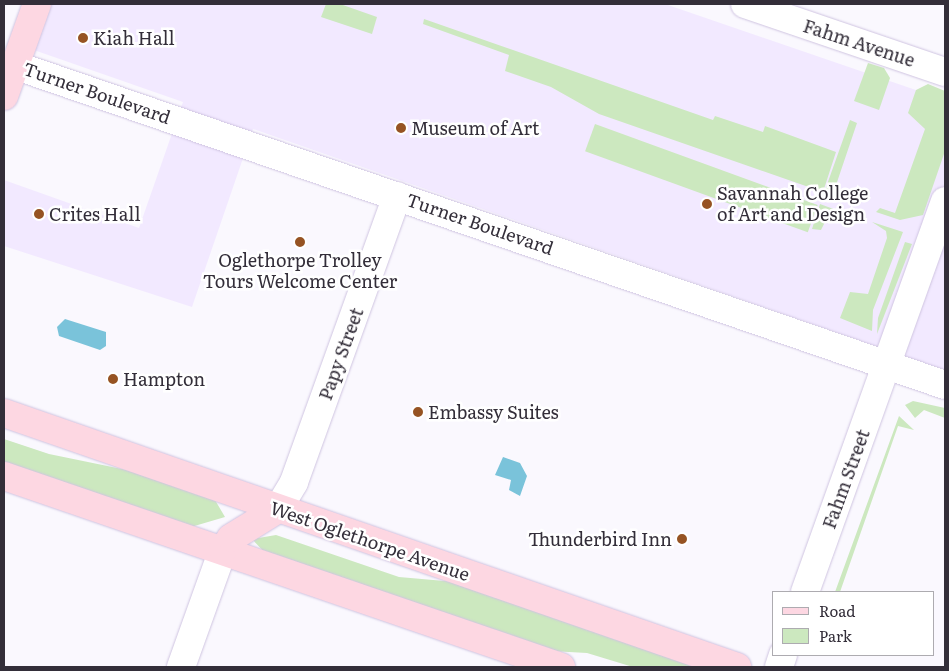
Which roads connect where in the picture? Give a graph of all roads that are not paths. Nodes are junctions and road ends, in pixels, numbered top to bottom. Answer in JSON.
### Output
{"nodes":[{"id":1,"x":37,"y":4,"type":"edge"},
{"id":2,"x":745,"y":4,"type":"edge"},
{"id":3,"x":14,"y":65,"type":"junction"},
{"id":4,"x":945,"y":72,"type":"edge"},
{"id":5,"x":4,"y":96,"type":"edge"},
{"id":6,"x":397,"y":196,"type":"junction"},
{"id":7,"x":945,"y":201,"type":"edge"},
{"id":8,"x":887,"y":365,"type":"junction"},
{"id":9,"x":945,"y":385,"type":"edge"},
{"id":10,"x":4,"y":413,"type":"edge"},
{"id":11,"x":4,"y":476,"type":"edge"},
{"id":12,"x":278,"y":509,"type":"junction"},
{"id":13,"x":223,"y":550,"type":"junction"},
{"id":14,"x":805,"y":591,"type":"edge"},
{"id":15,"x":181,"y":667,"type":"edge"},
{"id":16,"x":560,"y":667,"type":"edge"},
{"id":17,"x":737,"y":667,"type":"edge"}],
"edges":[{"from":1,"to":3,"type":"main road"},
{"from":2,"to":4,"type":"street","name":"Fahm Avenue"},
{"from":3,"to":5,"type":"main road"},
{"from":3,"to":6,"type":"street","name":"Turner Boulevard"},
{"from":6,"to":8,"type":"street","name":"Turner Boulevard"},
{"from":6,"to":12,"type":"street","name":"Papy Street"},
{"from":7,"to":8,"type":"street"},
{"from":8,"to":9,"type":"street","name":"Turner Boulevard"},
{"from":8,"to":14,"type":"street","name":"Fahm Street"},
{"from":10,"to":12,"type":"main road","name":"West Oglethorpe Avenue"},
{"from":11,"to":13,"type":"main road"},
{"from":12,"to":13,"type":"main road"},
{"from":12,"to":17,"type":"main road","name":"West Oglethorpe Avenue"},
{"from":13,"to":15,"type":"street"},
{"from":13,"to":16,"type":"main road"}]}
